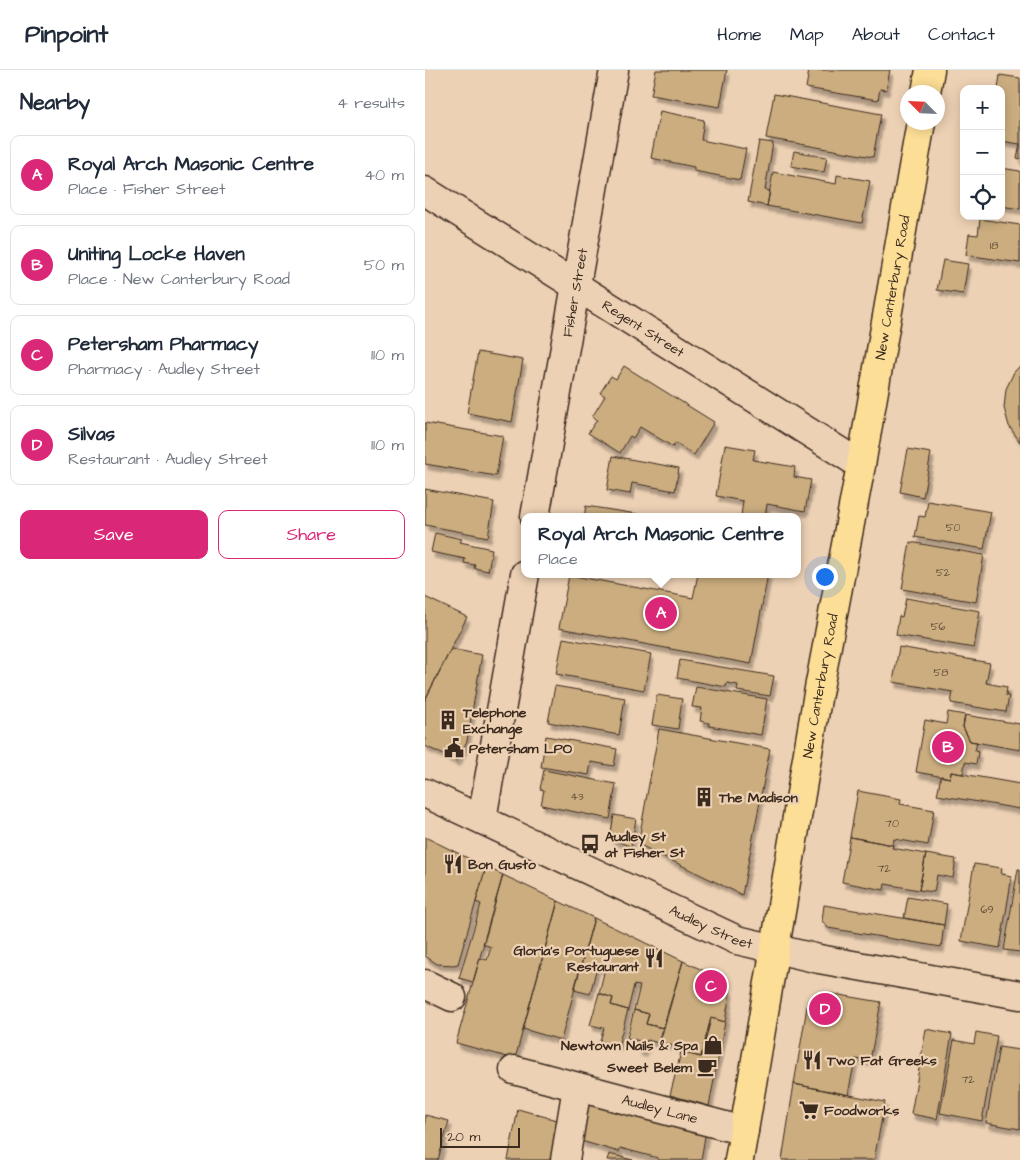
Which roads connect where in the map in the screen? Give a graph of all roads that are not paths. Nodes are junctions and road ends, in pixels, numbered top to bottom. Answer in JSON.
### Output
{"nodes":[{"id":1,"x":614,"y":70,"type":"edge"},
{"id":2,"x":930,"y":70,"type":"edge"},
{"id":3,"x":927,"y":85,"type":"edge"},
{"id":4,"x":920,"y":130,"type":"edge"},
{"id":5,"x":425,"y":191,"type":"edge"},
{"id":6,"x":575,"y":286,"type":"junction"},
{"id":7,"x":861,"y":465,"type":"junction"},
{"id":8,"x":536,"y":513,"type":"edge"},
{"id":9,"x":524,"y":578,"type":"edge"},
{"id":10,"x":425,"y":793,"type":"edge"},
{"id":11,"x":482,"y":819,"type":"junction"},
{"id":12,"x":774,"y":950,"type":"junction"},
{"id":13,"x":425,"y":984,"type":"edge"},
{"id":14,"x":1020,"y":995,"type":"edge"},
{"id":15,"x":452,"y":997,"type":"dead end"},
{"id":16,"x":515,"y":1070,"type":"dead end"},
{"id":17,"x":577,"y":1087,"type":"junction"},
{"id":18,"x":744,"y":1131,"type":"junction"},
{"id":19,"x":565,"y":1160,"type":"edge"},
{"id":20,"x":739,"y":1160,"type":"edge"}],
"edges":[{"from":1,"to":6,"type":"street","name":"Fisher Street"},
{"from":2,"to":3,"type":"highway"},
{"from":4,"to":7,"type":"highway","name":"New Canterbury Road"},
{"from":5,"to":6,"type":"street","name":"Regent Street"},
{"from":6,"to":7,"type":"street","name":"Regent Street"},
{"from":6,"to":8,"type":"street","name":"Fisher Street"},
{"from":7,"to":12,"type":"highway","name":"New Canterbury Road"},
{"from":9,"to":11,"type":"street"},
{"from":10,"to":11,"type":"street","name":"Audley Street"},
{"from":11,"to":12,"type":"street","name":"Audley Street"},
{"from":12,"to":14,"type":"street","name":"Audley Street"},
{"from":12,"to":18,"type":"highway","name":"New Canterbury Road"},
{"from":13,"to":15,"type":"street"},
{"from":16,"to":17,"type":"street","name":"Audley Lane"},
{"from":17,"to":18,"type":"street","name":"Audley Lane"},
{"from":17,"to":19,"type":"street"},
{"from":18,"to":20,"type":"highway","name":"New Canterbury Road"}]}
